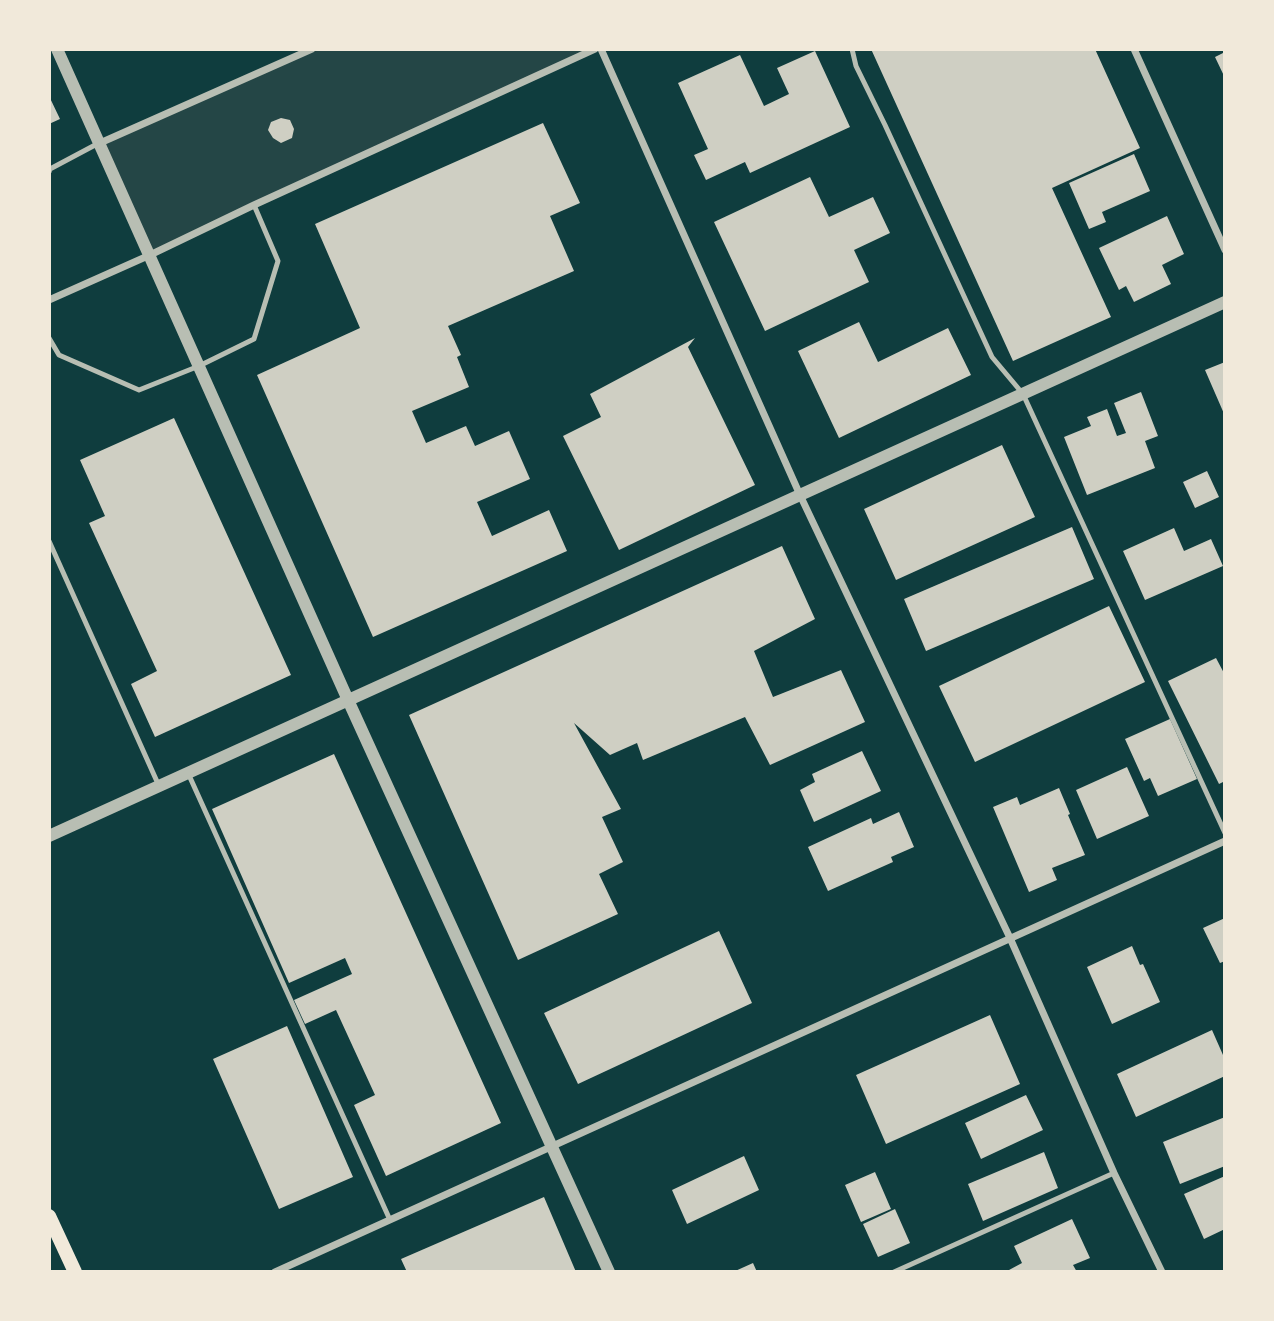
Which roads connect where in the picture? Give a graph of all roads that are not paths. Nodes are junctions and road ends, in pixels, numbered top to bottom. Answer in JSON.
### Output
{"nodes":[{"id":1,"x":57,"y":49,"type":"edge"},
{"id":2,"x":312,"y":49,"type":"edge"},
{"id":3,"x":595,"y":49,"type":"edge"},
{"id":4,"x":601,"y":49,"type":"edge"},
{"id":5,"x":852,"y":49,"type":"edge"},
{"id":6,"x":1134,"y":49,"type":"edge"},
{"id":7,"x":100,"y":143,"type":"junction"},
{"id":8,"x":49,"y":172,"type":"edge"},
{"id":9,"x":254,"y":205,"type":"junction"},
{"id":10,"x":1225,"y":250,"type":"edge"},
{"id":11,"x":150,"y":255,"type":"junction"},
{"id":12,"x":49,"y":300,"type":"edge"},
{"id":13,"x":1225,"y":302,"type":"edge"},
{"id":14,"x":49,"y":338,"type":"edge"},
{"id":15,"x":199,"y":366,"type":"junction"},
{"id":16,"x":1023,"y":394,"type":"junction"},
{"id":17,"x":800,"y":495,"type":"junction"},
{"id":18,"x":49,"y":541,"type":"edge"},
{"id":19,"x":348,"y":700,"type":"junction"},
{"id":20,"x":188,"y":773,"type":"junction"},
{"id":21,"x":159,"y":786,"type":"junction"},
{"id":22,"x":1225,"y":833,"type":"edge"},
{"id":23,"x":49,"y":836,"type":"edge"},
{"id":24,"x":1225,"y":841,"type":"edge"},
{"id":25,"x":1010,"y":938,"type":"junction"},
{"id":26,"x":552,"y":1146,"type":"junction"},
{"id":27,"x":1114,"y":1173,"type":"junction"},
{"id":28,"x":49,"y":1216,"type":"edge"},
{"id":29,"x":390,"y":1220,"type":"junction"},
{"id":30,"x":75,"y":1272,"type":"edge"},
{"id":31,"x":275,"y":1272,"type":"edge"},
{"id":32,"x":609,"y":1272,"type":"edge"},
{"id":33,"x":894,"y":1272,"type":"edge"},
{"id":34,"x":1162,"y":1272,"type":"edge"}],
"edges":[{"from":1,"to":7,"type":"street"},
{"from":2,"to":7,"type":"street"},
{"from":3,"to":9,"type":"street"},
{"from":4,"to":17,"type":"street"},
{"from":5,"to":16,"type":"lane"},
{"from":6,"to":10,"type":"street"},
{"from":7,"to":8,"type":"lane"},
{"from":7,"to":11,"type":"street"},
{"from":9,"to":11,"type":"street"},
{"from":9,"to":15,"type":"lane"},
{"from":11,"to":12,"type":"street"},
{"from":11,"to":15,"type":"street"},
{"from":13,"to":16,"type":"street"},
{"from":14,"to":15,"type":"lane"},
{"from":15,"to":19,"type":"street"},
{"from":16,"to":17,"type":"street"},
{"from":16,"to":22,"type":"lane"},
{"from":17,"to":19,"type":"street"},
{"from":17,"to":25,"type":"street"},
{"from":18,"to":21,"type":"lane"},
{"from":19,"to":20,"type":"street"},
{"from":19,"to":26,"type":"street"},
{"from":20,"to":21,"type":"street"},
{"from":20,"to":29,"type":"lane"},
{"from":21,"to":23,"type":"street"},
{"from":24,"to":25,"type":"street"},
{"from":25,"to":26,"type":"street"},
{"from":25,"to":27,"type":"street"},
{"from":26,"to":29,"type":"street"},
{"from":26,"to":32,"type":"street"},
{"from":27,"to":33,"type":"lane"},
{"from":27,"to":34,"type":"street"},
{"from":28,"to":30,"type":"main road"},
{"from":29,"to":31,"type":"street"}]}
